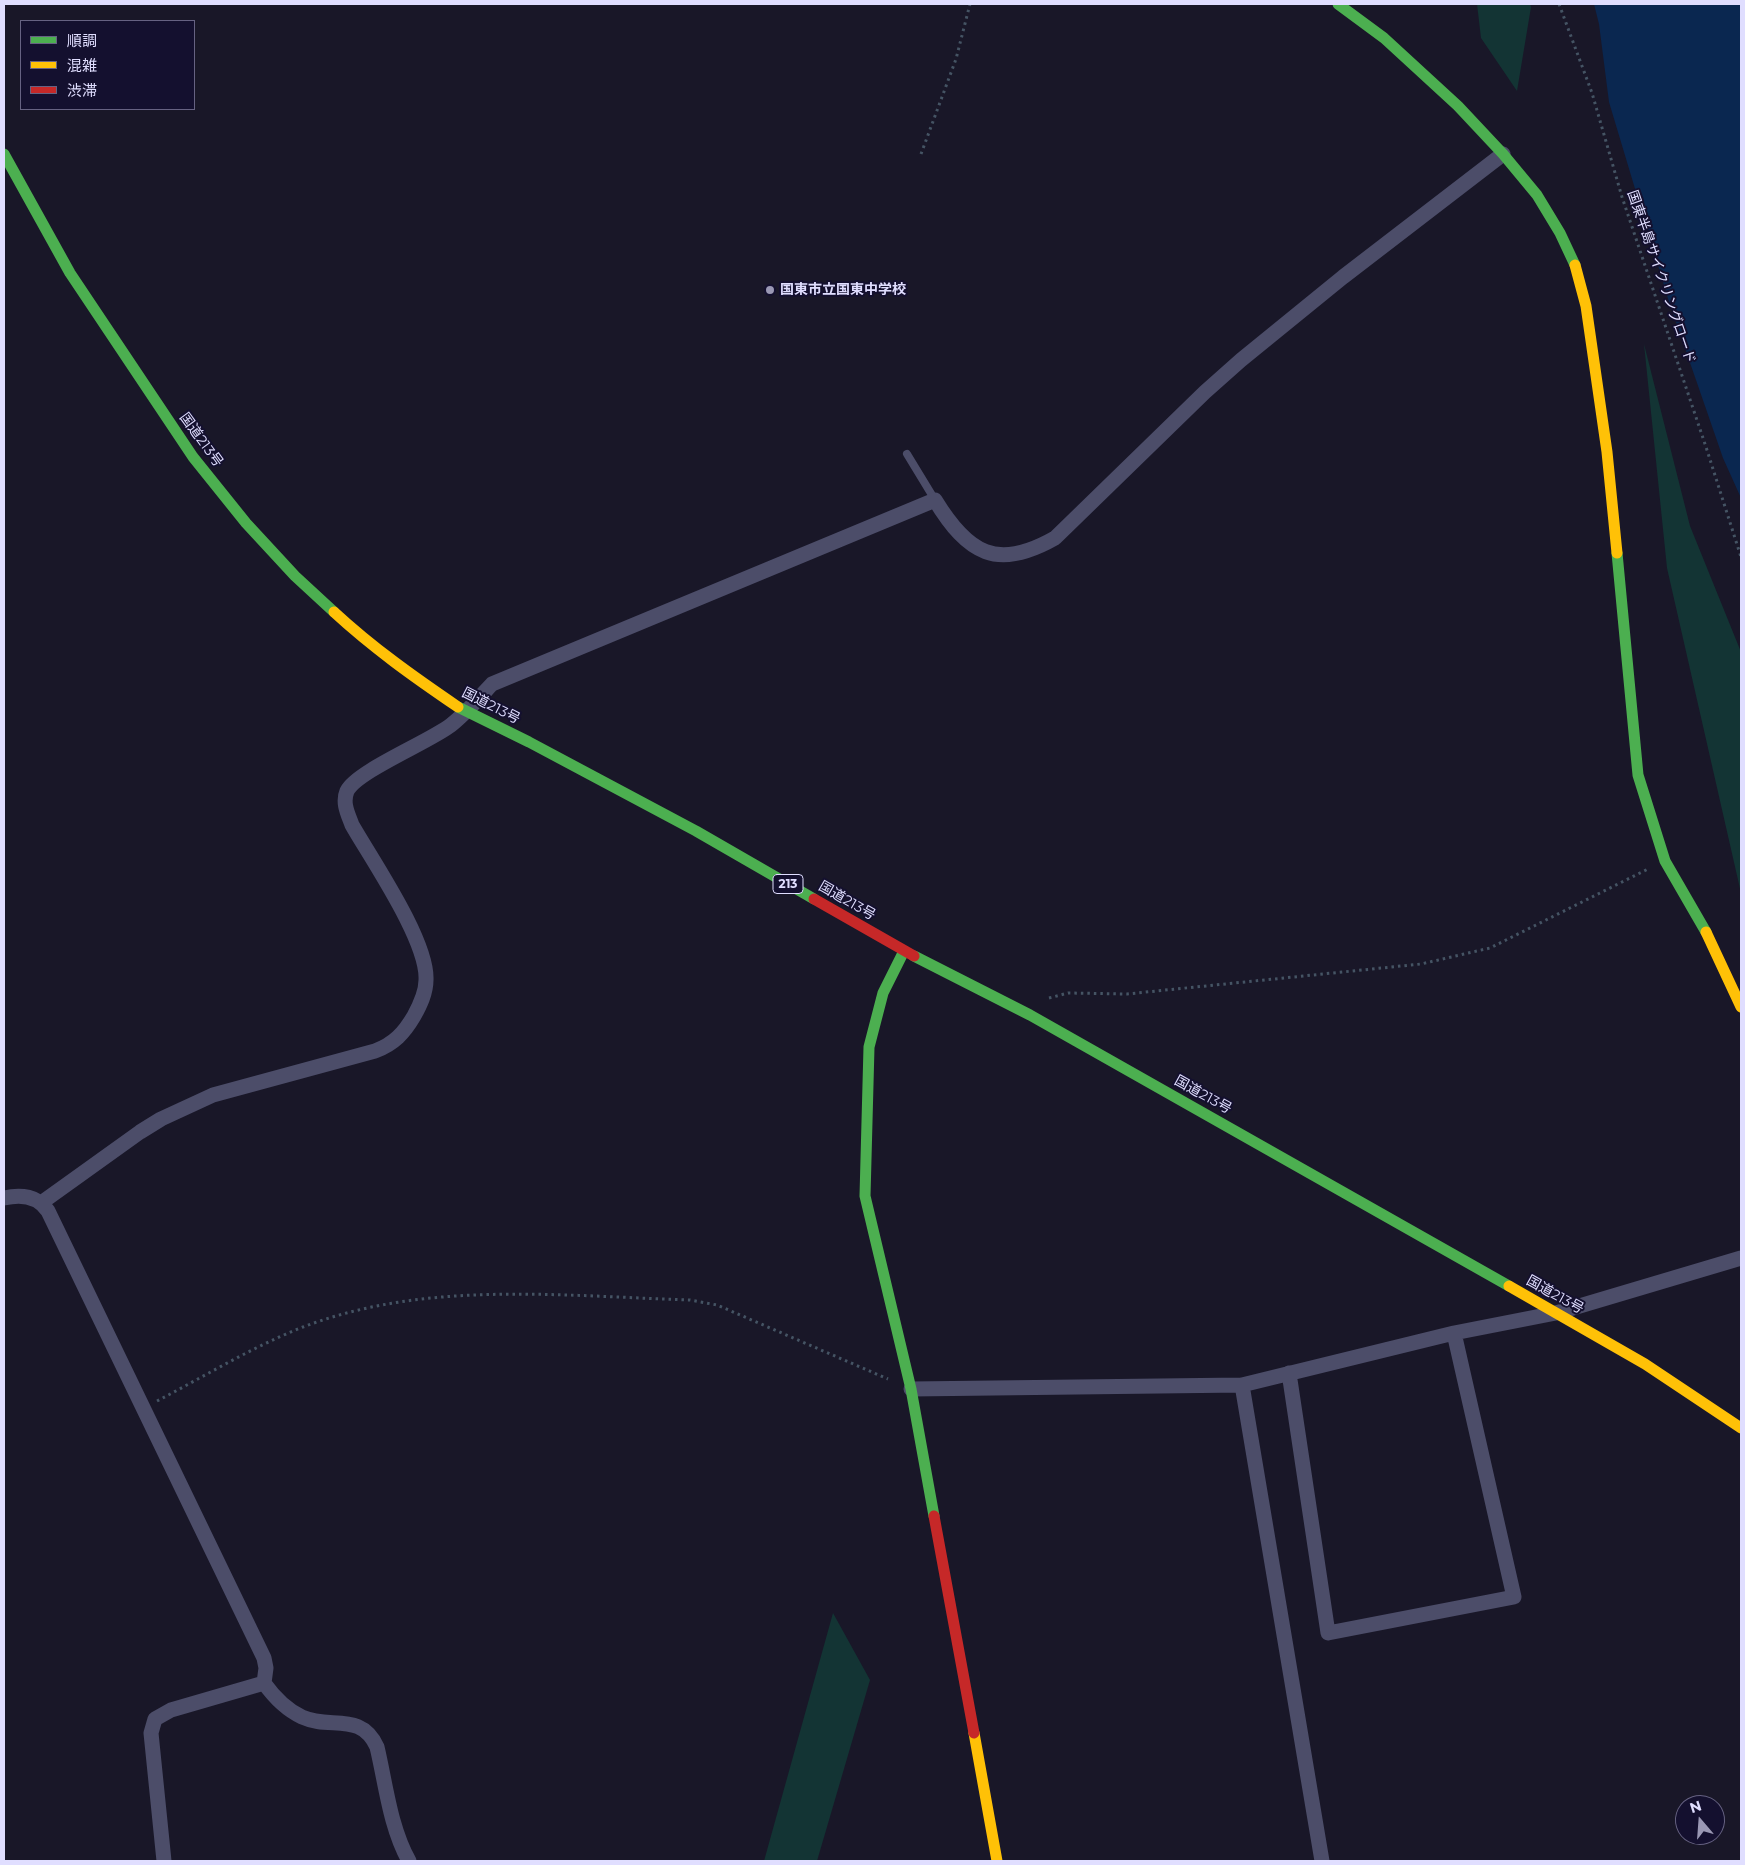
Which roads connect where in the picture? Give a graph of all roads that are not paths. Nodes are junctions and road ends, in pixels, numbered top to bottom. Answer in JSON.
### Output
{"nodes":[{"id":1,"x":1338,"y":4,"type":"edge"},
{"id":2,"x":4,"y":154,"type":"edge"},
{"id":3,"x":1503,"y":154,"type":"junction"},
{"id":4,"x":907,"y":454,"type":"dead end"},
{"id":5,"x":935,"y":500,"type":"junction"},
{"id":6,"x":465,"y":712,"type":"junction"},
{"id":7,"x":904,"y":951,"type":"junction"},
{"id":8,"x":1741,"y":1007,"type":"edge"},
{"id":9,"x":4,"y":1198,"type":"edge"},
{"id":10,"x":41,"y":1203,"type":"junction"},
{"id":11,"x":1741,"y":1258,"type":"edge"},
{"id":12,"x":1556,"y":1313,"type":"junction"},
{"id":13,"x":1454,"y":1333,"type":"junction"},
{"id":14,"x":1289,"y":1373,"type":"junction"},
{"id":15,"x":1242,"y":1385,"type":"junction"},
{"id":16,"x":911,"y":1389,"type":"junction"},
{"id":17,"x":1741,"y":1428,"type":"edge"},
{"id":18,"x":264,"y":1683,"type":"junction"},
{"id":19,"x":164,"y":1861,"type":"edge"},
{"id":20,"x":409,"y":1861,"type":"edge"},
{"id":21,"x":998,"y":1861,"type":"edge"},
{"id":22,"x":1322,"y":1861,"type":"edge"}],
"edges":[{"from":1,"to":3,"type":"main road"},
{"from":2,"to":6,"type":"main road","name":"国道213号","number":"213"},
{"from":3,"to":5,"type":"street"},
{"from":3,"to":8,"type":"main road"},
{"from":4,"to":5,"type":"lane"},
{"from":5,"to":6,"type":"street"},
{"from":6,"to":7,"type":"main road","name":"国道213号","number":"213"},
{"from":6,"to":10,"type":"street"},
{"from":7,"to":12,"type":"main road","name":"国道213号","number":"213"},
{"from":7,"to":16,"type":"main road"},
{"from":9,"to":10,"type":"street"},
{"from":10,"to":18,"type":"street"},
{"from":11,"to":12,"type":"street"},
{"from":12,"to":13,"type":"street"},
{"from":12,"to":17,"type":"main road","name":"国道213号","number":"213"},
{"from":13,"to":14,"type":"street"},
{"from":13,"to":14,"type":"street"},
{"from":14,"to":15,"type":"street"},
{"from":15,"to":16,"type":"street"},
{"from":15,"to":22,"type":"street"},
{"from":16,"to":21,"type":"main road"},
{"from":18,"to":19,"type":"street"},
{"from":18,"to":20,"type":"street"}]}
